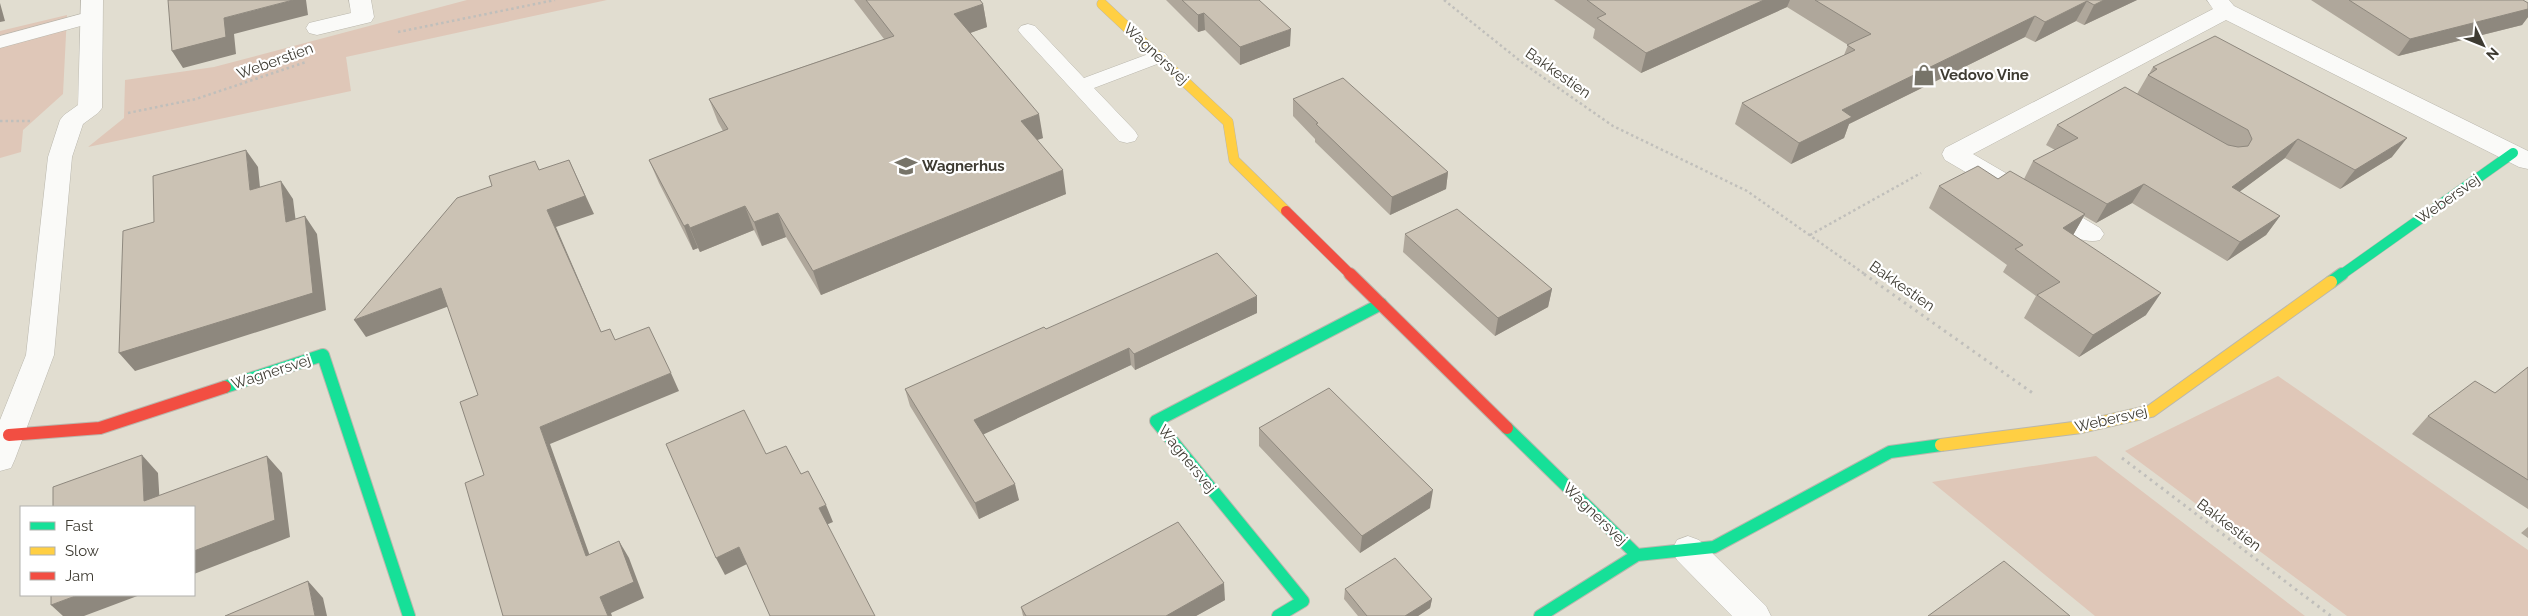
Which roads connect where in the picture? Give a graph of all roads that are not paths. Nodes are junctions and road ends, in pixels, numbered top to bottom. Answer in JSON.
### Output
{"nodes":[{"id":1,"x":360,"y":0,"type":"edge"},
{"id":2,"x":1102,"y":4,"type":"dead end"},
{"id":3,"x":2222,"y":6,"type":"edge"},
{"id":4,"x":92,"y":8,"type":"edge"},
{"id":5,"x":317,"y":28,"type":"dead end"},
{"id":6,"x":1028,"y":30,"type":"dead end"},
{"id":7,"x":0,"y":42,"type":"edge"},
{"id":8,"x":1158,"y":57,"type":"junction"},
{"id":9,"x":2094,"y":82,"type":"junction"},
{"id":10,"x":1081,"y":86,"type":"junction"},
{"id":11,"x":2119,"y":96,"type":"edge"},
{"id":12,"x":1127,"y":136,"type":"dead end"},
{"id":13,"x":2521,"y":157,"type":"edge"},
{"id":14,"x":2091,"y":234,"type":"dead end"},
{"id":15,"x":1381,"y":304,"type":"junction"},
{"id":16,"x":9,"y":421,"type":"edge"},
{"id":17,"x":0,"y":459,"type":"edge"},
{"id":18,"x":1701,"y":549,"type":"junction"},
{"id":19,"x":1637,"y":555,"type":"junction"},
{"id":20,"x":409,"y":616,"type":"edge"},
{"id":21,"x":1278,"y":616,"type":"edge"},
{"id":22,"x":1540,"y":616,"type":"edge"},
{"id":23,"x":1754,"y":616,"type":"edge"}],
"edges":[{"from":1,"to":5,"type":"street"},
{"from":2,"to":8,"type":"street","name":"Wagnersvej"},
{"from":3,"to":9,"type":"street","name":"Webersvej"},
{"from":3,"to":13,"type":"street","name":"Webersvej"},
{"from":4,"to":7,"type":"lane"},
{"from":4,"to":16,"type":"street"},
{"from":6,"to":10,"type":"lane"},
{"from":8,"to":10,"type":"lane"},
{"from":8,"to":15,"type":"street","name":"Wagnersvej"},
{"from":9,"to":11,"type":"street"},
{"from":9,"to":14,"type":"street","name":"Webersvej"},
{"from":10,"to":12,"type":"lane"},
{"from":13,"to":18,"type":"street","name":"Webersvej"},
{"from":15,"to":19,"type":"street","name":"Wagnersvej"},
{"from":15,"to":21,"type":"street","name":"Wagnersvej"},
{"from":16,"to":17,"type":"street"},
{"from":16,"to":20,"type":"street","name":"Wagnersvej"},
{"from":18,"to":19,"type":"street","name":"Wagnersvej"},
{"from":18,"to":23,"type":"street"},
{"from":19,"to":22,"type":"street","name":"Wagnersvej"}]}
